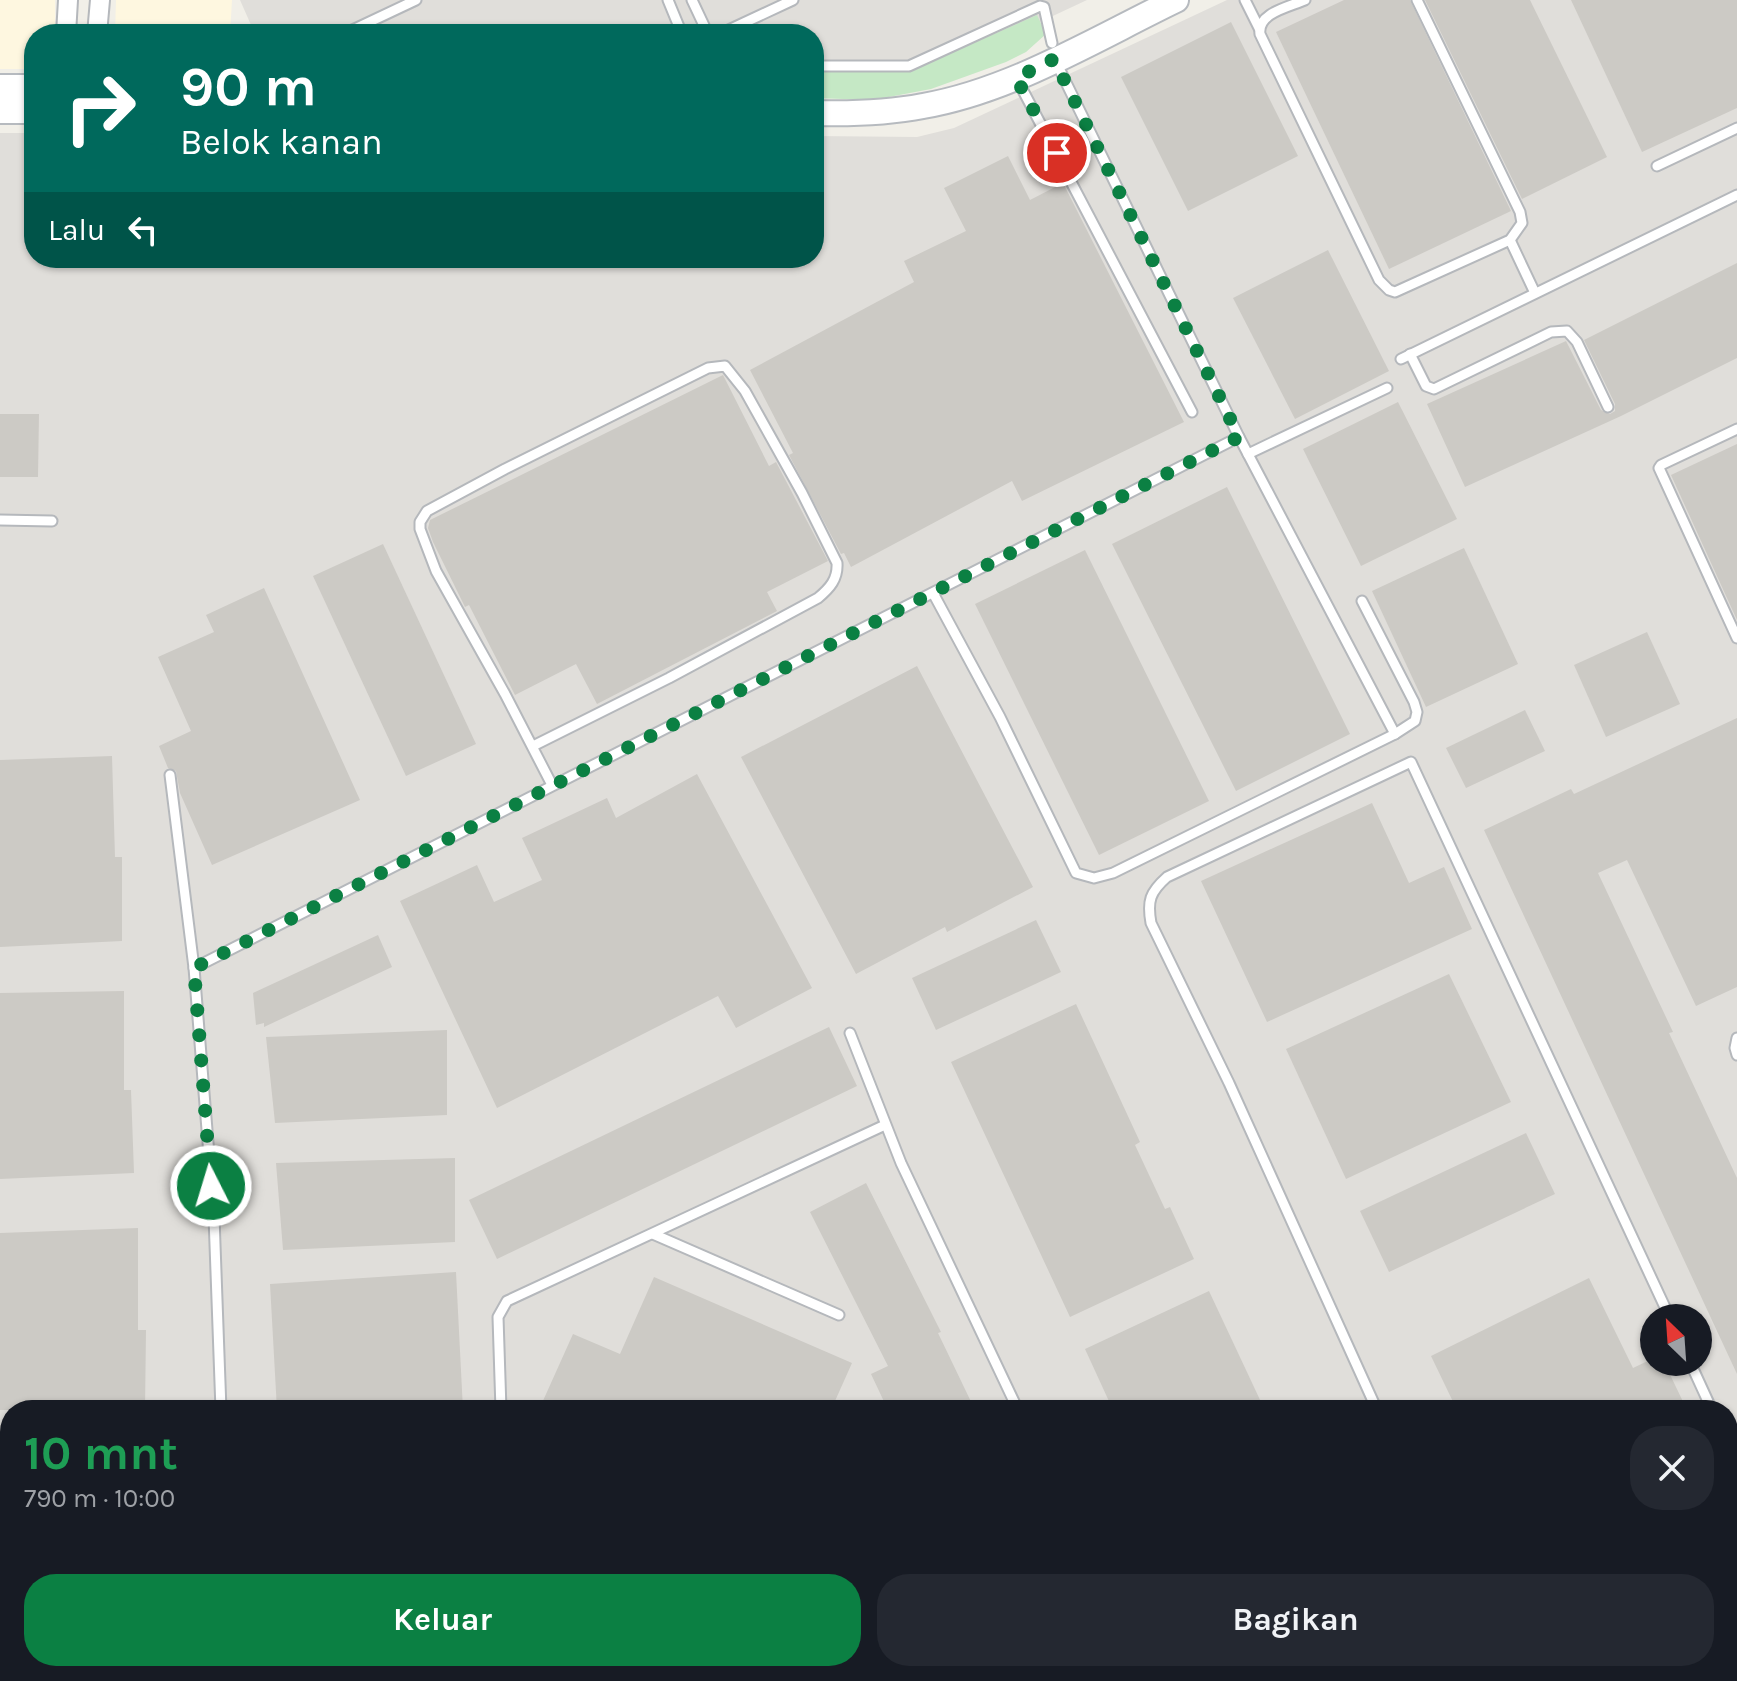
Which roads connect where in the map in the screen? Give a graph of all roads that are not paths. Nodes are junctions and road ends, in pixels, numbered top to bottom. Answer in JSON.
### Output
{"nodes":[{"id":1,"x":68,"y":0,"type":"edge"},
{"id":2,"x":100,"y":0,"type":"edge"},
{"id":3,"x":416,"y":0,"type":"edge"},
{"id":4,"x":668,"y":0,"type":"edge"},
{"id":5,"x":692,"y":0,"type":"edge"},
{"id":6,"x":793,"y":0,"type":"edge"},
{"id":7,"x":1141,"y":0,"type":"edge"},
{"id":8,"x":1176,"y":0,"type":"edge"},
{"id":9,"x":1245,"y":0,"type":"edge"},
{"id":10,"x":1305,"y":0,"type":"edge"},
{"id":11,"x":1417,"y":0,"type":"edge"},
{"id":12,"x":67,"y":24,"type":"edge"},
{"id":13,"x":98,"y":24,"type":"edge"},
{"id":14,"x":365,"y":24,"type":"edge"},
{"id":15,"x":678,"y":24,"type":"edge"},
{"id":16,"x":703,"y":24,"type":"edge"},
{"id":17,"x":741,"y":24,"type":"edge"},
{"id":18,"x":1259,"y":28,"type":"junction"},
{"id":19,"x":1053,"y":51,"type":"junction"},
{"id":20,"x":824,"y":66,"type":"edge"},
{"id":21,"x":1016,"y":78,"type":"junction"},
{"id":22,"x":0,"y":87,"type":"edge"},
{"id":23,"x":24,"y":87,"type":"edge"},
{"id":24,"x":824,"y":100,"type":"edge"},
{"id":25,"x":0,"y":111,"type":"edge"},
{"id":26,"x":24,"y":111,"type":"edge"},
{"id":27,"x":824,"y":113,"type":"edge"},
{"id":28,"x":1737,"y":128,"type":"edge"},
{"id":29,"x":1657,"y":166,"type":"dead end"},
{"id":30,"x":1737,"y":195,"type":"edge"},
{"id":31,"x":1510,"y":240,"type":"junction"},
{"id":32,"x":1535,"y":293,"type":"junction"},
{"id":33,"x":1387,"y":388,"type":"dead end"},
{"id":34,"x":1608,"y":407,"type":"dead end"},
{"id":35,"x":1192,"y":412,"type":"dead end"},
{"id":36,"x":1737,"y":429,"type":"edge"},
{"id":37,"x":1239,"y":437,"type":"junction"},
{"id":38,"x":1248,"y":454,"type":"junction"},
{"id":39,"x":0,"y":520,"type":"edge"},
{"id":40,"x":52,"y":521,"type":"dead end"},
{"id":41,"x":933,"y":593,"type":"junction"},
{"id":42,"x":1362,"y":601,"type":"dead end"},
{"id":43,"x":1737,"y":638,"type":"edge"},
{"id":44,"x":1395,"y":734,"type":"junction"},
{"id":45,"x":533,"y":746,"type":"junction"},
{"id":46,"x":170,"y":775,"type":"dead end"},
{"id":47,"x":552,"y":785,"type":"junction"},
{"id":48,"x":194,"y":968,"type":"junction"},
{"id":49,"x":850,"y":1033,"type":"dead end"},
{"id":50,"x":1737,"y":1038,"type":"edge"},
{"id":51,"x":1737,"y":1055,"type":"edge"},
{"id":52,"x":885,"y":1125,"type":"junction"},
{"id":53,"x":653,"y":1234,"type":"junction"},
{"id":54,"x":1663,"y":1304,"type":"edge"},
{"id":55,"x":839,"y":1315,"type":"dead end"},
{"id":56,"x":1696,"y":1376,"type":"edge"},
{"id":57,"x":221,"y":1400,"type":"edge"},
{"id":58,"x":501,"y":1400,"type":"edge"},
{"id":59,"x":1013,"y":1400,"type":"edge"},
{"id":60,"x":1372,"y":1400,"type":"edge"},
{"id":61,"x":1707,"y":1400,"type":"edge"}],
"edges":[{"from":1,"to":12,"type":"street"},
{"from":2,"to":13,"type":"street"},
{"from":3,"to":14,"type":"lane"},
{"from":4,"to":15,"type":"lane"},
{"from":5,"to":16,"type":"lane"},
{"from":6,"to":17,"type":"lane"},
{"from":7,"to":19,"type":"main road"},
{"from":8,"to":19,"type":"main road"},
{"from":9,"to":18,"type":"lane"},
{"from":10,"to":18,"type":"lane"},
{"from":11,"to":31,"type":"lane"},
{"from":18,"to":31,"type":"lane"},
{"from":19,"to":20,"type":"lane"},
{"from":19,"to":21,"type":"main road"},
{"from":19,"to":24,"type":"main road"},
{"from":19,"to":37,"type":"lane"},
{"from":21,"to":27,"type":"main road"},
{"from":21,"to":35,"type":"lane"},
{"from":22,"to":23,"type":"main road"},
{"from":25,"to":26,"type":"main road"},
{"from":28,"to":29,"type":"lane"},
{"from":30,"to":32,"type":"lane"},
{"from":31,"to":32,"type":"lane"},
{"from":32,"to":34,"type":"lane"},
{"from":33,"to":38,"type":"lane"},
{"from":36,"to":43,"type":"lane"},
{"from":37,"to":38,"type":"lane"},
{"from":37,"to":41,"type":"lane"},
{"from":38,"to":44,"type":"lane"},
{"from":39,"to":40,"type":"lane"},
{"from":41,"to":44,"type":"lane"},
{"from":41,"to":47,"type":"lane"},
{"from":42,"to":44,"type":"lane"},
{"from":45,"to":45,"type":"lane"},
{"from":45,"to":47,"type":"lane"},
{"from":46,"to":48,"type":"lane"},
{"from":47,"to":48,"type":"lane"},
{"from":48,"to":57,"type":"lane"},
{"from":49,"to":52,"type":"lane"},
{"from":50,"to":51,"type":"lane"},
{"from":52,"to":53,"type":"lane"},
{"from":52,"to":59,"type":"lane"},
{"from":53,"to":55,"type":"lane"},
{"from":53,"to":58,"type":"lane"},
{"from":54,"to":60,"type":"lane"},
{"from":56,"to":61,"type":"lane"}]}
